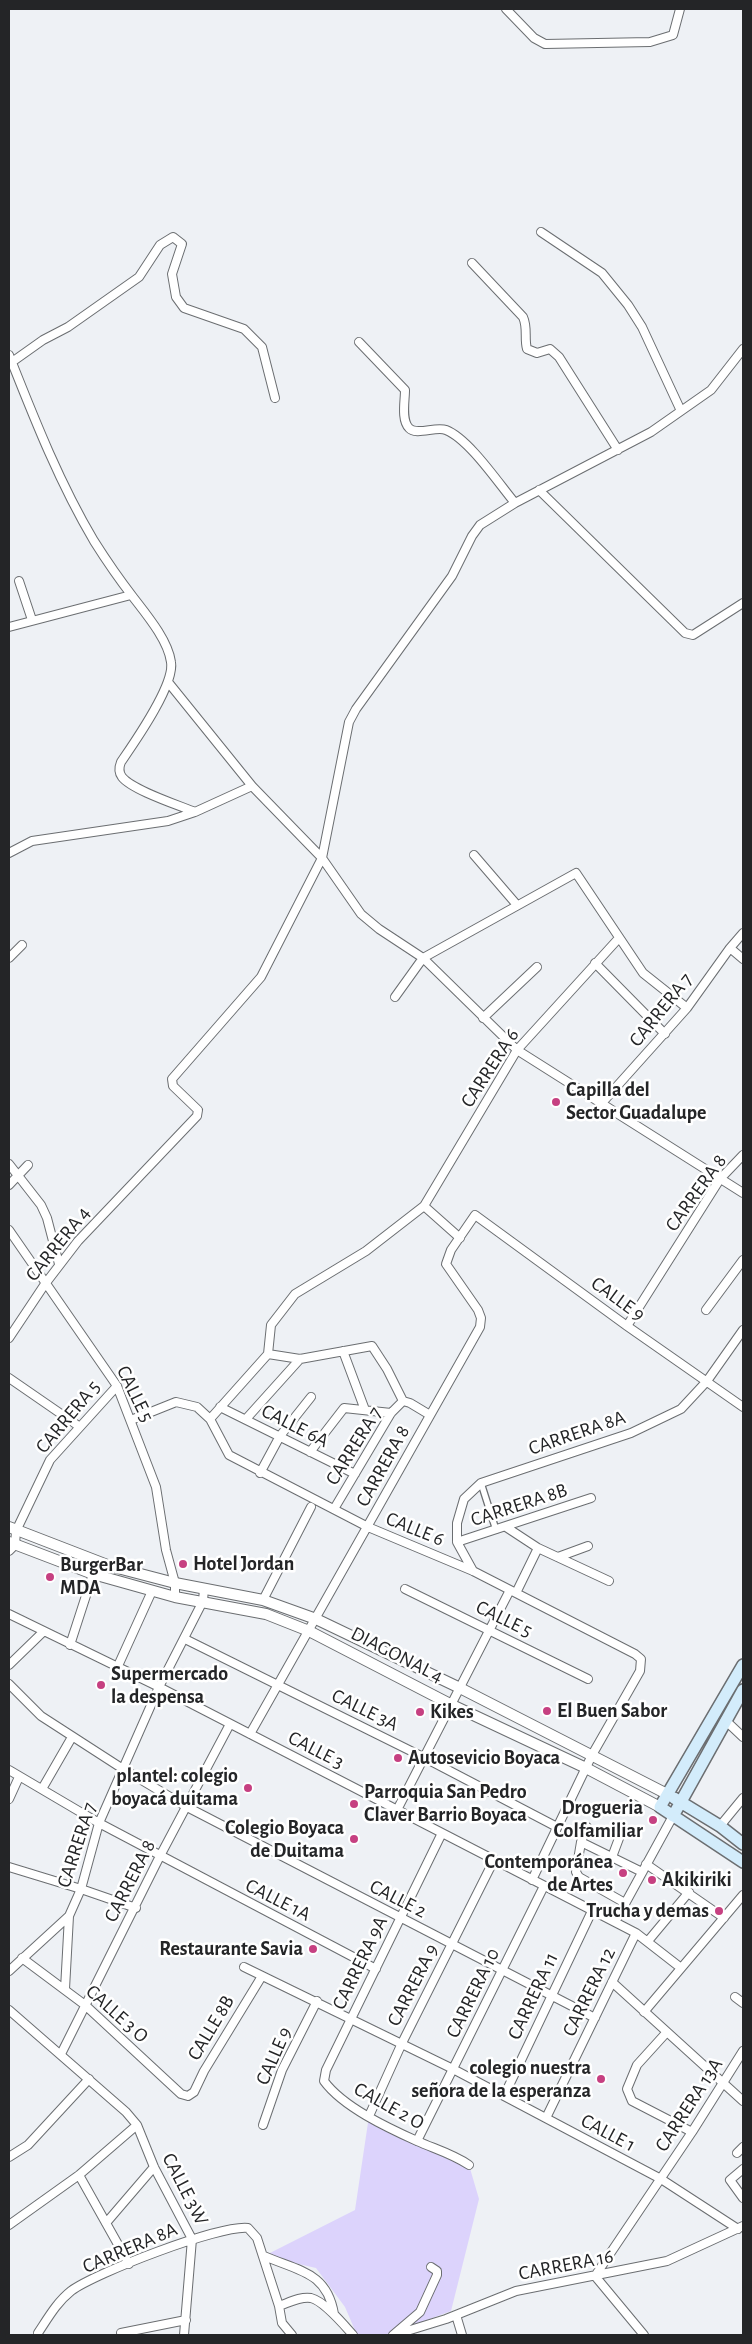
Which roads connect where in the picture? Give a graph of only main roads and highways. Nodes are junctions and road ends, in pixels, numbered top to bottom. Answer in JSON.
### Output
{"nodes":[{"id":1,"x":743,"y":1665,"type":"edge"},
{"id":2,"x":743,"y":1690,"type":"edge"},
{"id":3,"x":667,"y":1794,"type":"junction"},
{"id":4,"x":681,"y":1801,"type":"junction"},
{"id":5,"x":674,"y":1816,"type":"junction"},
{"id":6,"x":743,"y":1844,"type":"edge"},
{"id":7,"x":743,"y":1862,"type":"edge"}],
"edges":[{"from":1,"to":3,"type":"main road"},
{"from":2,"to":4,"type":"main road"},
{"from":3,"to":4,"type":"main road","name":"DIAGONAL 4"},
{"from":3,"to":5,"type":"main road","name":"DIAGONAL 4"},
{"from":4,"to":5,"type":"main road"},
{"from":4,"to":6,"type":"main road","name":"DIAGONAL 4"},
{"from":5,"to":7,"type":"main road","name":"DIAGONAL 4"}]}
